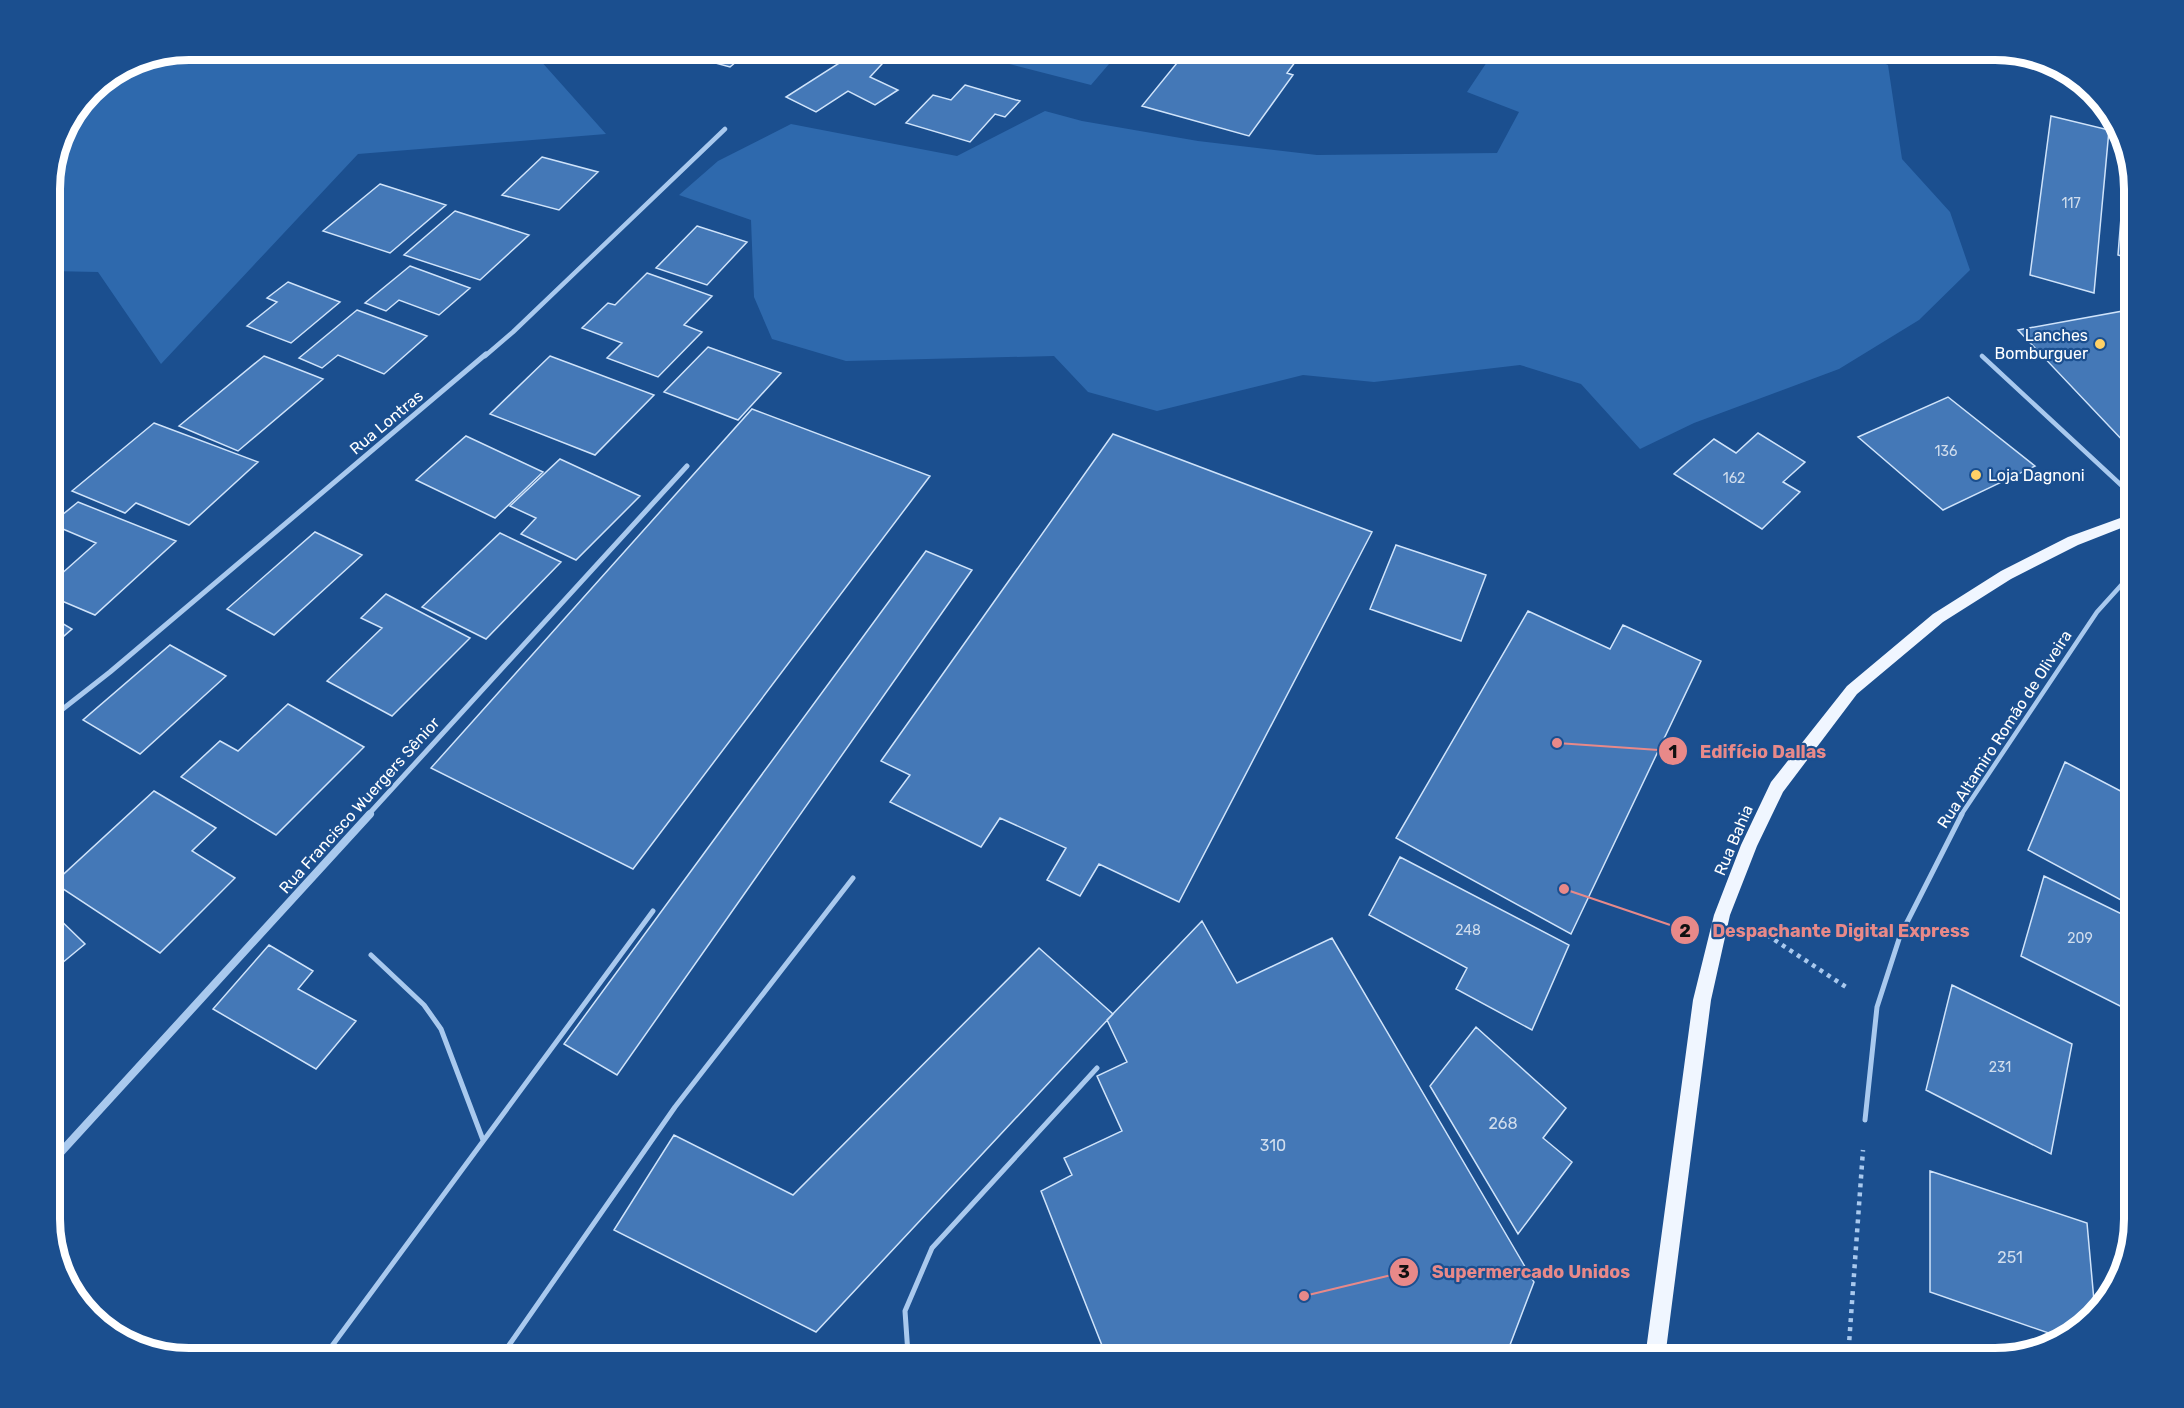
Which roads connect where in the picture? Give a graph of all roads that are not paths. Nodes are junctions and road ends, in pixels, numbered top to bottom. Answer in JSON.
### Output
{"nodes":[{"id":1,"x":725,"y":129,"type":"dead end"},
{"id":2,"x":1982,"y":356,"type":"dead end"},
{"id":3,"x":687,"y":466,"type":"dead end"},
{"id":4,"x":2124,"y":488,"type":"edge"},
{"id":5,"x":2124,"y":523,"type":"edge"},
{"id":6,"x":2124,"y":582,"type":"edge"},
{"id":7,"x":60,"y":711,"type":"edge"},
{"id":8,"x":853,"y":878,"type":"dead end"},
{"id":9,"x":652,"y":912,"type":"dead end"},
{"id":10,"x":371,"y":955,"type":"dead end"},
{"id":11,"x":1097,"y":1068,"type":"dead end"},
{"id":12,"x":1865,"y":1120,"type":"road end"},
{"id":13,"x":483,"y":1140,"type":"junction"},
{"id":14,"x":60,"y":1153,"type":"edge"},
{"id":15,"x":331,"y":1348,"type":"edge"},
{"id":16,"x":508,"y":1348,"type":"edge"},
{"id":17,"x":908,"y":1348,"type":"edge"},
{"id":18,"x":1656,"y":1348,"type":"edge"}],
"edges":[{"from":1,"to":7,"type":"street","name":"Rua Lontras"},
{"from":2,"to":4,"type":"lane"},
{"from":3,"to":14,"type":"street","name":"Rua Francisco Wuergers Sênior"},
{"from":5,"to":18,"type":"main road","name":"Rua Bahia"},
{"from":6,"to":12,"type":"lane","name":"Rua Altamiro Romão de Oliveira"},
{"from":8,"to":16,"type":"lane"},
{"from":9,"to":13,"type":"lane"},
{"from":10,"to":13,"type":"lane"},
{"from":11,"to":17,"type":"lane"},
{"from":13,"to":15,"type":"lane"}]}
